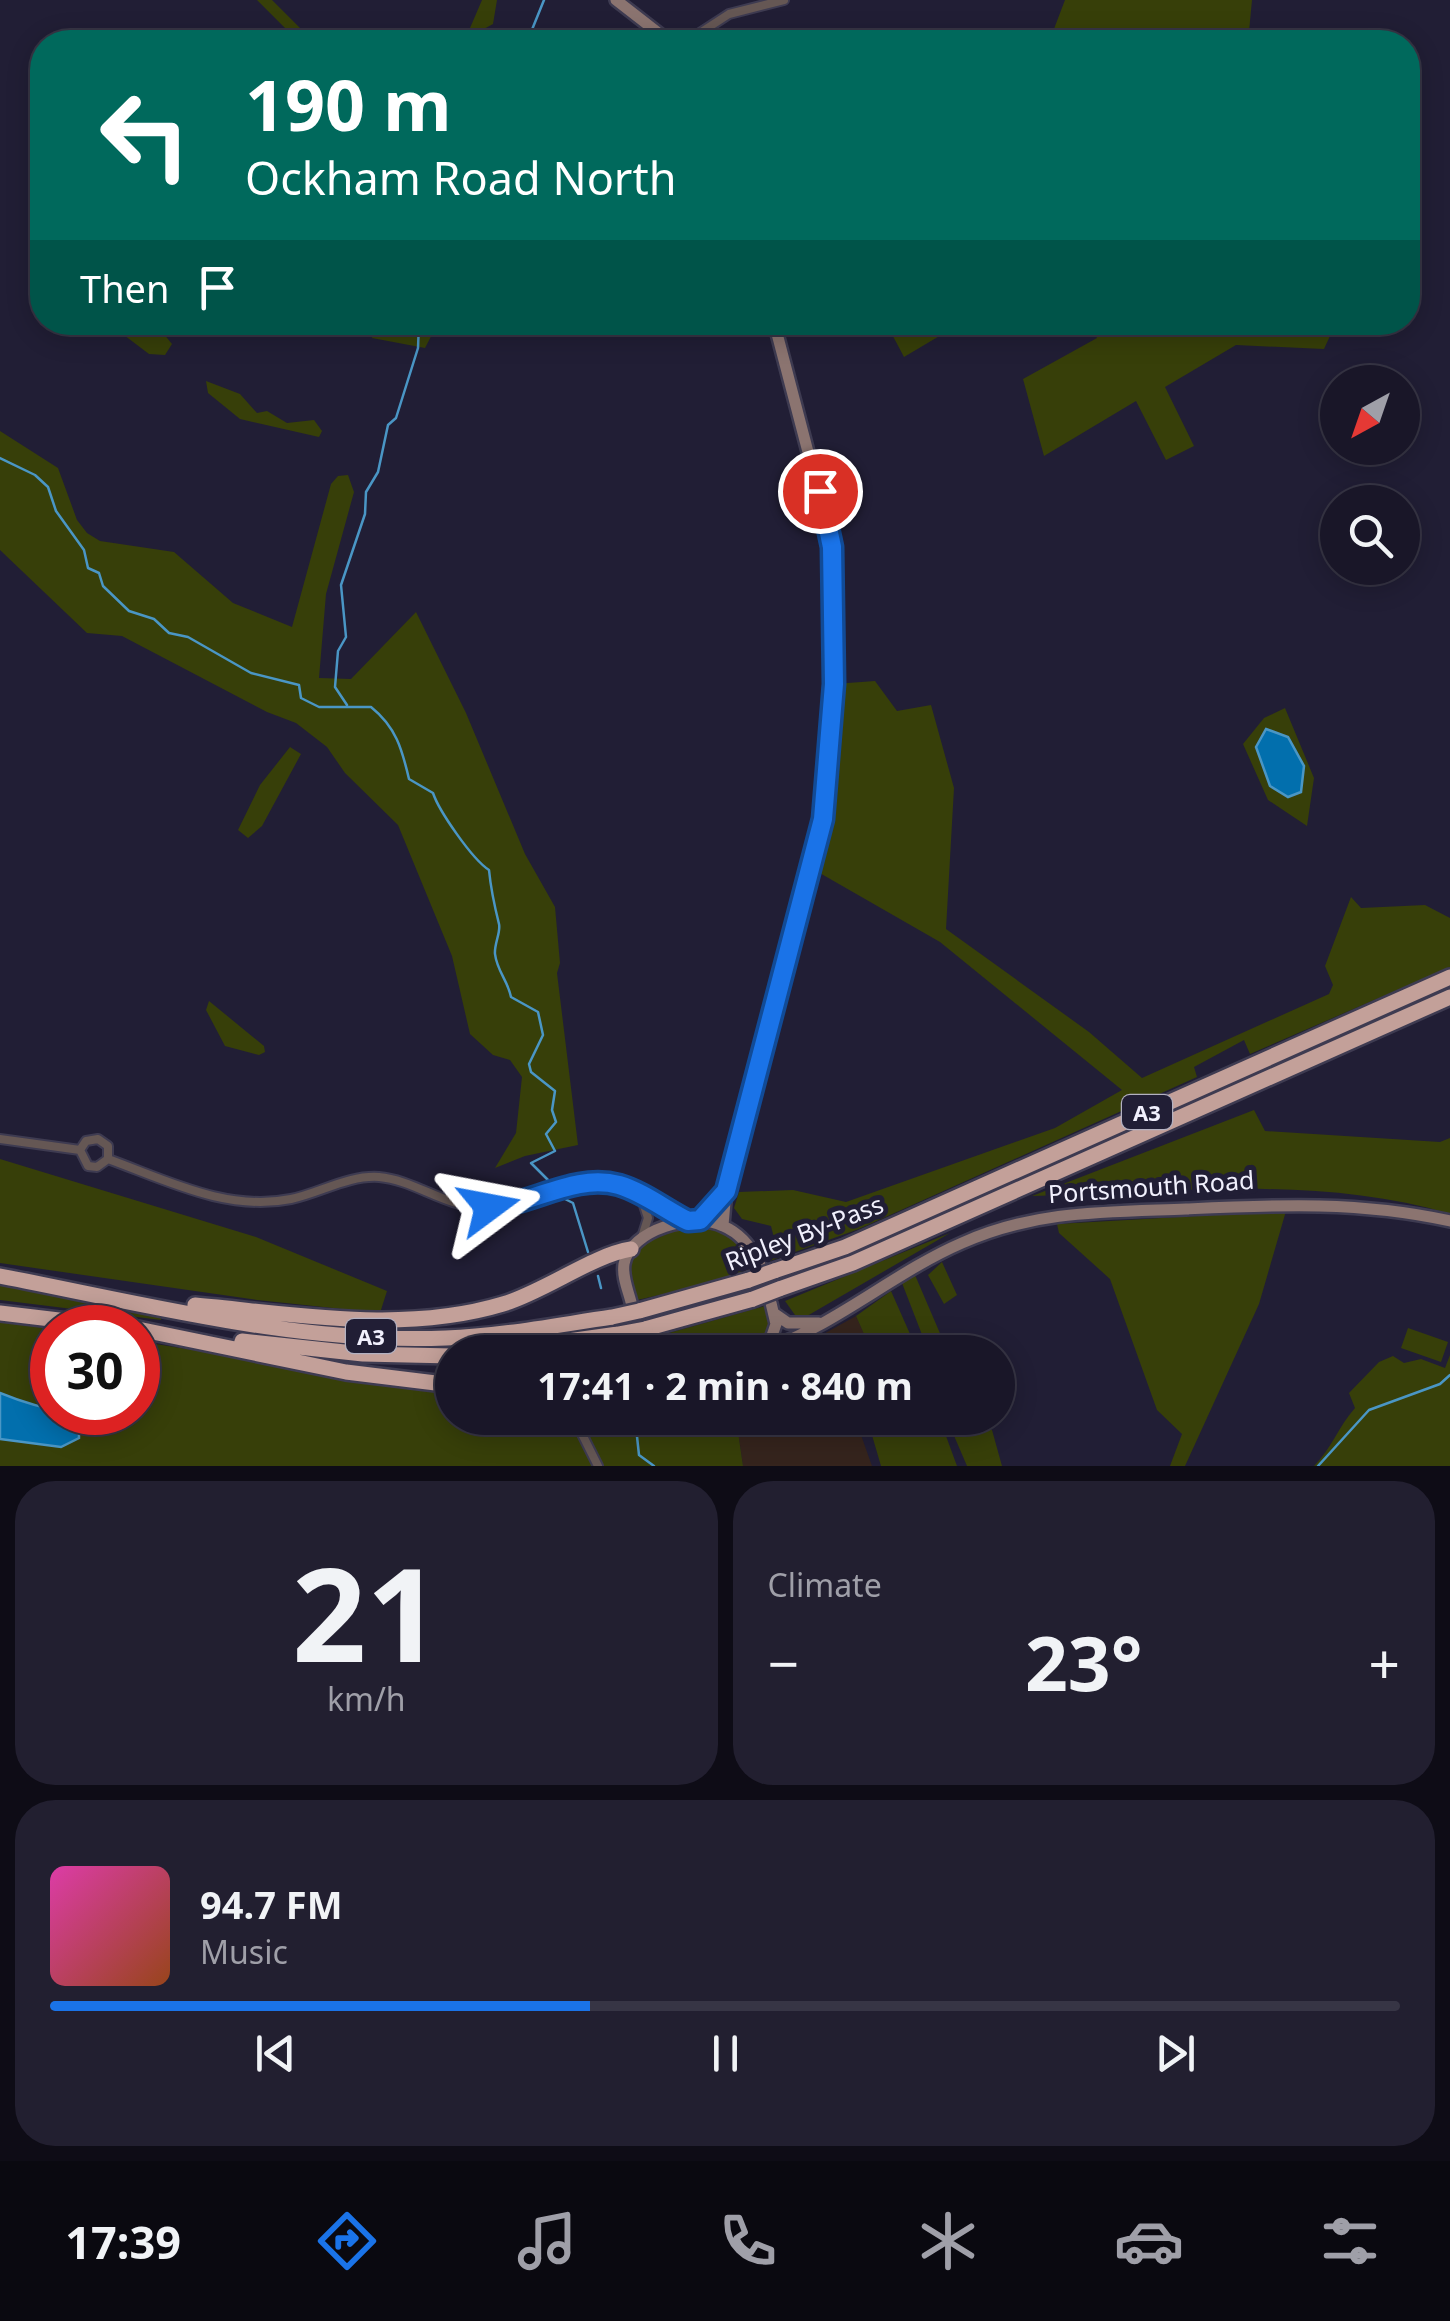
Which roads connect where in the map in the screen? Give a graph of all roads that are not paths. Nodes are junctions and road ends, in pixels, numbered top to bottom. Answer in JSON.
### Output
{"nodes":[{"id":1,"x":616,"y":0,"type":"edge"},
{"id":2,"x":784,"y":0,"type":"edge"},
{"id":3,"x":655,"y":30,"type":"edge"},
{"id":4,"x":705,"y":30,"type":"edge"},
{"id":5,"x":777,"y":335,"type":"edge"},
{"id":6,"x":1450,"y":977,"type":"edge"},
{"id":7,"x":1450,"y":997,"type":"edge"},
{"id":8,"x":0,"y":1139,"type":"edge"},
{"id":9,"x":80,"y":1150,"type":"junction"},
{"id":10,"x":108,"y":1159,"type":"junction"},
{"id":11,"x":726,"y":1191,"type":"junction"},
{"id":12,"x":641,"y":1196,"type":"junction"},
{"id":13,"x":1450,"y":1220,"type":"edge"},
{"id":14,"x":694,"y":1221,"type":"junction"},
{"id":15,"x":723,"y":1225,"type":"junction"},
{"id":16,"x":634,"y":1246,"type":"junction"},
{"id":17,"x":767,"y":1268,"type":"junction"},
{"id":18,"x":0,"y":1276,"type":"edge"},
{"id":19,"x":131,"y":1302,"type":"junction"},
{"id":20,"x":775,"y":1302,"type":"junction"},
{"id":21,"x":635,"y":1307,"type":"junction"},
{"id":22,"x":0,"y":1313,"type":"edge"},
{"id":23,"x":30,"y":1317,"type":"edge"},
{"id":24,"x":819,"y":1322,"type":"junction"},
{"id":25,"x":160,"y":1331,"type":"edge"},
{"id":26,"x":160,"y":1334,"type":"edge"},
{"id":27,"x":665,"y":1335,"type":"edge"},
{"id":28,"x":769,"y":1335,"type":"edge"},
{"id":29,"x":794,"y":1335,"type":"edge"},
{"id":30,"x":435,"y":1356,"type":"edge"},
{"id":31,"x":435,"y":1383,"type":"edge"},
{"id":32,"x":582,"y":1435,"type":"edge"},
{"id":33,"x":598,"y":1466,"type":"edge"}],
"edges":[{"from":1,"to":3,"type":"main road"},
{"from":2,"to":4,"type":"street"},
{"from":5,"to":11,"type":"main road"},
{"from":6,"to":17,"type":"highway","name":"Ripley By-Pass","number":"A3"},
{"from":7,"to":20,"type":"highway","name":"Ripley By-Pass","number":"A3"},
{"from":8,"to":9,"type":"street"},
{"from":9,"to":10,"type":"street"},
{"from":9,"to":10,"type":"street"},
{"from":10,"to":12,"type":"street"},
{"from":11,"to":14,"type":"main road"},
{"from":11,"to":15,"type":"main road"},
{"from":12,"to":14,"type":"street"},
{"from":12,"to":16,"type":"street"},
{"from":13,"to":24,"type":"main road","name":"Portsmouth Road"},
{"from":14,"to":15,"type":"main road"},
{"from":14,"to":16,"type":"main road"},
{"from":15,"to":17,"type":"main road"},
{"from":16,"to":19,"type":"highway","number":"A3"},
{"from":16,"to":21,"type":"main road"},
{"from":17,"to":21,"type":"highway","name":"Ripley By-Pass","number":"A3","bridge":true},
{"from":18,"to":19,"type":"highway","number":"A3"},
{"from":19,"to":21,"type":"highway","name":"Ripley By-Pass","number":"A3","bridge":true},
{"from":20,"to":24,"type":"main road"},
{"from":20,"to":27,"type":"highway","name":"Ripley By-Pass","number":"A3","bridge":true},
{"from":20,"to":28,"type":"main road"},
{"from":22,"to":23,"type":"highway"},
{"from":24,"to":29,"type":"main road","name":"Portsmouth Road"},
{"from":25,"to":30,"type":"highway","number":"A3"},
{"from":26,"to":31,"type":"highway","number":"A3"},
{"from":32,"to":33,"type":"street"}]}
